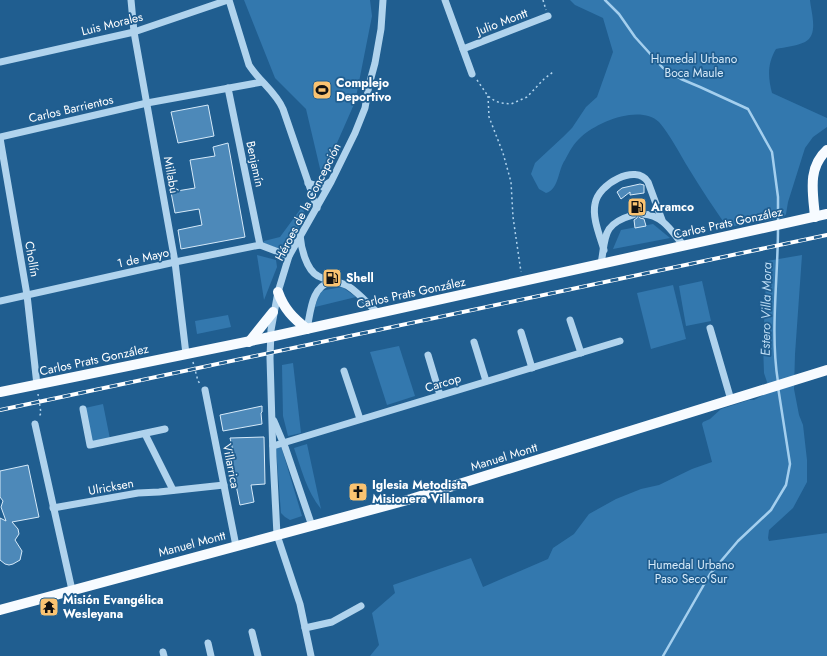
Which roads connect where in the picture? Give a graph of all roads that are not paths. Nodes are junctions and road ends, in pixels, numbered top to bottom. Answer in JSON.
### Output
{"nodes":[{"id":1,"x":131,"y":0,"type":"edge"},
{"id":2,"x":228,"y":0,"type":"edge"},
{"id":3,"x":383,"y":0,"type":"edge"},
{"id":4,"x":445,"y":0,"type":"edge"},
{"id":5,"x":548,"y":16,"type":"dead end"},
{"id":6,"x":134,"y":32,"type":"junction"},
{"id":7,"x":463,"y":49,"type":"junction"},
{"id":8,"x":0,"y":62,"type":"edge"},
{"id":9,"x":472,"y":74,"type":"road end"},
{"id":10,"x":262,"y":82,"type":"junction"},
{"id":11,"x":228,"y":88,"type":"junction"},
{"id":12,"x":147,"y":103,"type":"junction"},
{"id":13,"x":0,"y":138,"type":"edge"},
{"id":14,"x":827,"y":150,"type":"edge"},
{"id":15,"x":331,"y":182,"type":"junction"},
{"id":16,"x":308,"y":183,"type":"junction"},
{"id":17,"x":317,"y":208,"type":"junction"},
{"id":18,"x":643,"y":214,"type":"dead end"},
{"id":19,"x":827,"y":214,"type":"edge"},
{"id":20,"x":633,"y":215,"type":"dead end"},
{"id":21,"x":815,"y":217,"type":"junction"},
{"id":22,"x":662,"y":220,"type":"junction"},
{"id":23,"x":300,"y":235,"type":"junction"},
{"id":24,"x":260,"y":244,"type":"junction"},
{"id":25,"x":684,"y":246,"type":"junction"},
{"id":26,"x":604,"y":250,"type":"junction"},
{"id":27,"x":289,"y":256,"type":"junction"},
{"id":28,"x":175,"y":262,"type":"junction"},
{"id":29,"x":601,"y":264,"type":"junction"},
{"id":30,"x":333,"y":280,"type":"junction"},
{"id":31,"x":278,"y":292,"type":"junction"},
{"id":32,"x":27,"y":295,"type":"junction"},
{"id":33,"x":0,"y":301,"type":"edge"},
{"id":34,"x":273,"y":312,"type":"junction"},
{"id":35,"x":378,"y":314,"type":"junction"},
{"id":36,"x":570,"y":320,"type":"dead end"},
{"id":37,"x":710,"y":328,"type":"dead end"},
{"id":38,"x":307,"y":329,"type":"junction"},
{"id":39,"x":521,"y":332,"type":"dead end"},
{"id":40,"x":270,"y":337,"type":"junction"},
{"id":41,"x":620,"y":341,"type":"dead end"},
{"id":42,"x":249,"y":342,"type":"junction"},
{"id":43,"x":474,"y":342,"type":"dead end"},
{"id":44,"x":581,"y":353,"type":"junction"},
{"id":45,"x":186,"y":354,"type":"junction"},
{"id":46,"x":428,"y":355,"type":"dead end"},
{"id":47,"x":532,"y":368,"type":"junction"},
{"id":48,"x":827,"y":370,"type":"edge"},
{"id":49,"x":344,"y":371,"type":"dead end"},
{"id":50,"x":486,"y":381,"type":"junction"},
{"id":51,"x":40,"y":384,"type":"junction"},
{"id":52,"x":204,"y":390,"type":"road end"},
{"id":53,"x":0,"y":392,"type":"edge"},
{"id":54,"x":440,"y":395,"type":"junction"},
{"id":55,"x":731,"y":400,"type":"junction"},
{"id":56,"x":83,"y":409,"type":"dead end"},
{"id":57,"x":272,"y":416,"type":"junction"},
{"id":58,"x":360,"y":419,"type":"junction"},
{"id":59,"x":35,"y":424,"type":"road end"},
{"id":60,"x":165,"y":429,"type":"dead end"},
{"id":61,"x":145,"y":434,"type":"junction"},
{"id":62,"x":283,"y":442,"type":"junction"},
{"id":63,"x":272,"y":446,"type":"junction"},
{"id":64,"x":224,"y":485,"type":"junction"},
{"id":65,"x":173,"y":490,"type":"junction"},
{"id":66,"x":54,"y":508,"type":"junction"},
{"id":67,"x":312,"y":526,"type":"junction"},
{"id":68,"x":277,"y":535,"type":"junction"},
{"id":69,"x":236,"y":546,"type":"junction"},
{"id":70,"x":72,"y":590,"type":"junction"},
{"id":71,"x":361,"y":606,"type":"dead end"},
{"id":72,"x":0,"y":610,"type":"edge"},
{"id":73,"x":305,"y":628,"type":"junction"},
{"id":74,"x":252,"y":632,"type":"dead end"},
{"id":75,"x":208,"y":643,"type":"dead end"},
{"id":76,"x":211,"y":656,"type":"edge"},
{"id":77,"x":258,"y":656,"type":"edge"},
{"id":78,"x":311,"y":656,"type":"edge"}],
"edges":[{"from":1,"to":6,"type":"street","name":"Millabú"},
{"from":2,"to":6,"type":"street","name":"Luis Morales"},
{"from":2,"to":10,"type":"street"},
{"from":3,"to":15,"type":"street","name":"Héroes de la Concepción"},
{"from":4,"to":7,"type":"street"},
{"from":5,"to":7,"type":"street","name":"Julio Montt"},
{"from":6,"to":8,"type":"street","name":"Luis Morales"},
{"from":6,"to":12,"type":"street","name":"Millabú"},
{"from":7,"to":9,"type":"street"},
{"from":10,"to":11,"type":"street","name":"Carlos Barrientos"},
{"from":10,"to":16,"type":"street"},
{"from":11,"to":12,"type":"street","name":"Carlos Barrientos"},
{"from":11,"to":24,"type":"street","name":"Benjamín"},
{"from":12,"to":13,"type":"street","name":"Carlos Barrientos"},
{"from":12,"to":28,"type":"street","name":"Millabú"},
{"from":13,"to":32,"type":"street","name":"Chollín"},
{"from":14,"to":21,"type":"main road"},
{"from":15,"to":16,"type":"street"},
{"from":15,"to":17,"type":"street","name":"Héroes de la Concepción"},
{"from":16,"to":17,"type":"street"},
{"from":17,"to":23,"type":"street","name":"Héroes de la Concepción"},
{"from":18,"to":22,"type":"street"},
{"from":19,"to":21,"type":"main road","name":"Carlos Prats González"},
{"from":20,"to":26,"type":"street"},
{"from":21,"to":25,"type":"main road","name":"Carlos Prats González"},
{"from":22,"to":25,"type":"street"},
{"from":22,"to":26,"type":"street"},
{"from":23,"to":27,"type":"street","name":"Héroes de la Concepción"},
{"from":23,"to":30,"type":"street"},
{"from":24,"to":27,"type":"street"},
{"from":24,"to":28,"type":"street","name":"1 de Mayo"},
{"from":25,"to":29,"type":"main road","name":"Carlos Prats González"},
{"from":26,"to":29,"type":"street"},
{"from":27,"to":31,"type":"street","name":"Héroes de la Concepción"},
{"from":28,"to":32,"type":"street","name":"1 de Mayo"},
{"from":28,"to":45,"type":"street","name":"Millabú"},
{"from":29,"to":35,"type":"main road","name":"Carlos Prats González"},
{"from":30,"to":35,"type":"street"},
{"from":30,"to":38,"type":"street"},
{"from":31,"to":34,"type":"street","name":"Héroes de la Concepción"},
{"from":31,"to":38,"type":"main road"},
{"from":32,"to":33,"type":"street","name":"1 de Mayo"},
{"from":32,"to":51,"type":"street","name":"Chollín"},
{"from":34,"to":40,"type":"street","name":"Héroes de la Concepción"},
{"from":34,"to":42,"type":"main road"},
{"from":35,"to":38,"type":"main road","name":"Carlos Prats González"},
{"from":36,"to":44,"type":"street"},
{"from":37,"to":55,"type":"street"},
{"from":38,"to":40,"type":"main road","name":"Carlos Prats González"},
{"from":39,"to":47,"type":"street"},
{"from":40,"to":42,"type":"main road","name":"Carlos Prats González"},
{"from":40,"to":57,"type":"street","name":"Héroes de la Concepción"},
{"from":41,"to":44,"type":"street","name":"Carcop"},
{"from":42,"to":45,"type":"main road","name":"Carlos Prats González"},
{"from":43,"to":50,"type":"street"},
{"from":44,"to":47,"type":"street","name":"Carcop"},
{"from":45,"to":51,"type":"main road","name":"Carlos Prats González"},
{"from":46,"to":54,"type":"street"},
{"from":47,"to":50,"type":"street","name":"Carcop"},
{"from":48,"to":55,"type":"main road","name":"Manuel Montt"},
{"from":49,"to":58,"type":"street"},
{"from":50,"to":54,"type":"street","name":"Carcop"},
{"from":51,"to":53,"type":"main road","name":"Carlos Prats González"},
{"from":52,"to":64,"type":"street","name":"Villarrica"},
{"from":54,"to":58,"type":"street","name":"Carcop"},
{"from":55,"to":67,"type":"main road","name":"Manuel Montt"},
{"from":56,"to":61,"type":"street"},
{"from":57,"to":62,"type":"street","name":"Héroes de la Concepción"},
{"from":57,"to":63,"type":"street","name":"Héroes de la Concepción"},
{"from":58,"to":62,"type":"street","name":"Carcop"},
{"from":59,"to":66,"type":"street"},
{"from":60,"to":61,"type":"street"},
{"from":61,"to":65,"type":"street"},
{"from":62,"to":63,"type":"street","name":"Carcop"},
{"from":62,"to":67,"type":"street","name":"Héroes de la Concepción"},
{"from":63,"to":68,"type":"street","name":"Héroes de la Concepción"},
{"from":64,"to":65,"type":"street","name":"Ulricksen"},
{"from":64,"to":69,"type":"street","name":"Villarrica"},
{"from":65,"to":66,"type":"street","name":"Ulricksen"},
{"from":66,"to":70,"type":"street"},
{"from":67,"to":68,"type":"main road","name":"Manuel Montt"},
{"from":68,"to":69,"type":"main road","name":"Manuel Montt"},
{"from":68,"to":73,"type":"street","name":"Héroes de la Concepción"},
{"from":69,"to":70,"type":"main road","name":"Manuel Montt"},
{"from":70,"to":72,"type":"main road","name":"Manuel Montt"},
{"from":71,"to":73,"type":"street"},
{"from":73,"to":78,"type":"street","name":"Héroes de la Concepción"},
{"from":74,"to":77,"type":"street"},
{"from":75,"to":76,"type":"street"}]}
